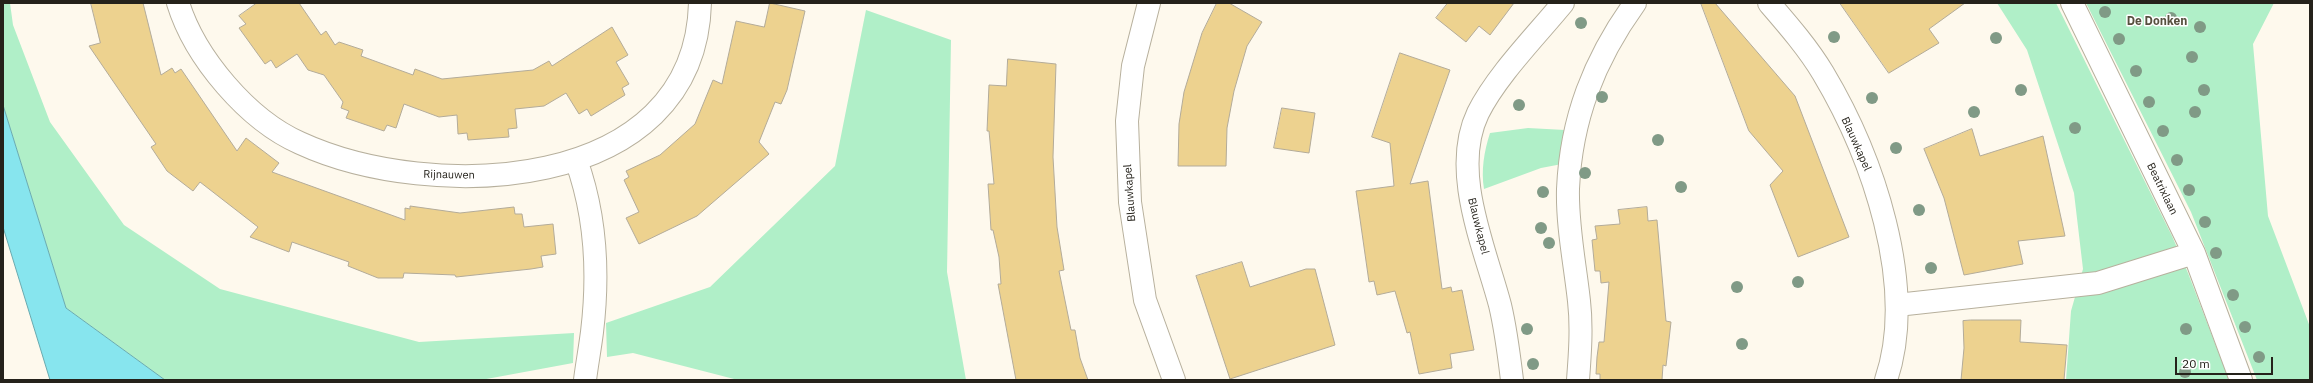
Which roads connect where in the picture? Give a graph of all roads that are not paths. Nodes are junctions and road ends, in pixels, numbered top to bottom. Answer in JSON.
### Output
{"nodes":[{"id":1,"x":178,"y":3,"type":"edge"},
{"id":2,"x":700,"y":3,"type":"edge"},
{"id":3,"x":1149,"y":3,"type":"edge"},
{"id":4,"x":1563,"y":3,"type":"edge"},
{"id":5,"x":1635,"y":3,"type":"edge"},
{"id":6,"x":1769,"y":3,"type":"edge"},
{"id":7,"x":2072,"y":3,"type":"edge"},
{"id":8,"x":576,"y":160,"type":"junction"},
{"id":9,"x":2194,"y":253,"type":"junction"},
{"id":10,"x":1897,"y":305,"type":"junction"},
{"id":11,"x":585,"y":380,"type":"edge"},
{"id":12,"x":1174,"y":380,"type":"edge"},
{"id":13,"x":1512,"y":380,"type":"edge"},
{"id":14,"x":1578,"y":380,"type":"edge"},
{"id":15,"x":1886,"y":380,"type":"edge"},
{"id":16,"x":2241,"y":380,"type":"edge"}],
"edges":[{"from":1,"to":8,"type":"street","name":"Rijnauwen"},
{"from":2,"to":8,"type":"street","name":"Rijnauwen"},
{"from":3,"to":12,"type":"street","name":"Blauwkapel"},
{"from":4,"to":13,"type":"street","name":"Blauwkapel"},
{"from":5,"to":14,"type":"street"},
{"from":6,"to":10,"type":"street","name":"Blauwkapel"},
{"from":7,"to":9,"type":"street","name":"Beatrixlaan"},
{"from":8,"to":11,"type":"street"},
{"from":9,"to":10,"type":"street"},
{"from":9,"to":16,"type":"street","name":"Beatrixlaan"},
{"from":10,"to":15,"type":"street","name":"Blauwkapel"}]}
